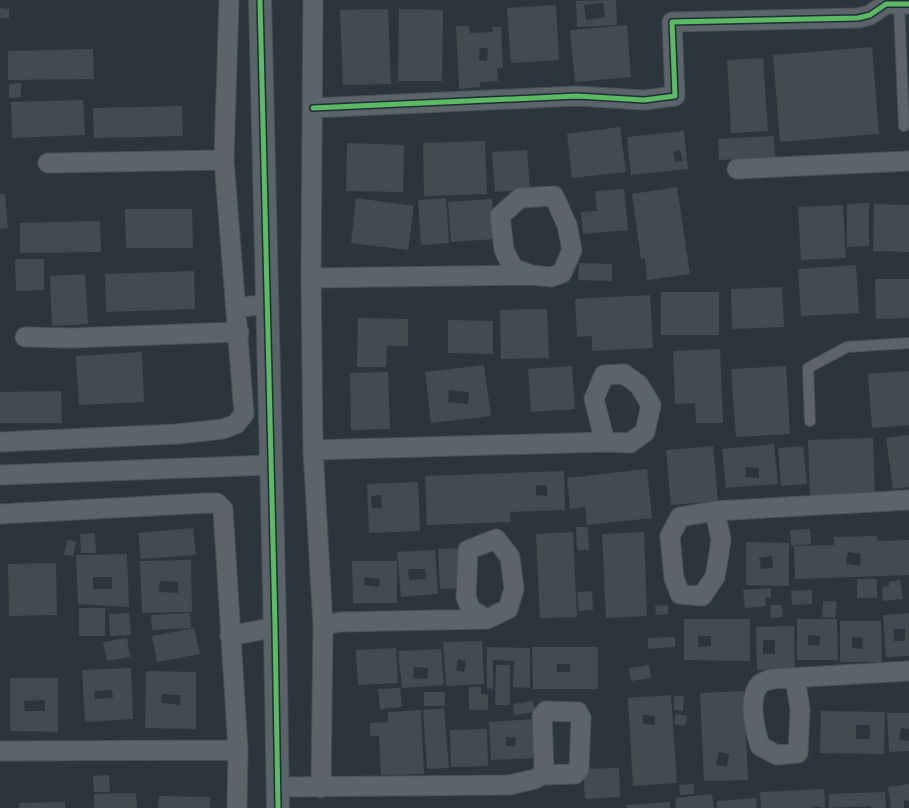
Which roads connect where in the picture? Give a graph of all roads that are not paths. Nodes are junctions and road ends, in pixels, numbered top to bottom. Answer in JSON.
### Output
{"nodes":[{"id":1,"x":229,"y":0,"type":"edge"},
{"id":2,"x":260,"y":0,"type":"edge"},
{"id":3,"x":313,"y":0,"type":"edge"},
{"id":4,"x":904,"y":4,"type":"edge"},
{"id":5,"x":313,"y":108,"type":"junction"},
{"id":6,"x":904,"y":126,"type":"dead end"},
{"id":7,"x":224,"y":160,"type":"junction"},
{"id":8,"x":909,"y":161,"type":"edge"},
{"id":9,"x":48,"y":163,"type":"dead end"},
{"id":10,"x":738,"y":169,"type":"dead end"},
{"id":11,"x":531,"y":275,"type":"junction"},
{"id":12,"x":311,"y":278,"type":"junction"},
{"id":13,"x":267,"y":304,"type":"junction"},
{"id":14,"x":236,"y":308,"type":"junction"},
{"id":15,"x":239,"y":332,"type":"junction"},
{"id":16,"x":25,"y":337,"type":"dead end"},
{"id":17,"x":909,"y":343,"type":"edge"},
{"id":18,"x":810,"y":421,"type":"dead end"},
{"id":19,"x":0,"y":442,"type":"edge"},
{"id":20,"x":605,"y":442,"type":"dead end"},
{"id":21,"x":313,"y":450,"type":"junction"},
{"id":22,"x":270,"y":465,"type":"junction"},
{"id":23,"x":0,"y":475,"type":"edge"},
{"id":24,"x":909,"y":500,"type":"edge"},
{"id":25,"x":715,"y":511,"type":"dead end"},
{"id":26,"x":0,"y":514,"type":"edge"},
{"id":27,"x":487,"y":619,"type":"dead end"},
{"id":28,"x":323,"y":625,"type":"junction"},
{"id":29,"x":275,"y":627,"type":"junction"},
{"id":30,"x":230,"y":636,"type":"junction"},
{"id":31,"x":909,"y":671,"type":"edge"},
{"id":32,"x":795,"y":678,"type":"dead end"},
{"id":33,"x":238,"y":750,"type":"junction"},
{"id":34,"x":0,"y":751,"type":"edge"},
{"id":35,"x":542,"y":775,"type":"dead end"},
{"id":36,"x":321,"y":788,"type":"junction"},
{"id":37,"x":277,"y":798,"type":"edge"},
{"id":38,"x":237,"y":808,"type":"edge"}],
"edges":[{"from":1,"to":7,"type":"street"},
{"from":2,"to":13,"type":"street"},
{"from":3,"to":5,"type":"street"},
{"from":4,"to":5,"type":"street"},
{"from":4,"to":6,"type":"lane"},
{"from":5,"to":12,"type":"street"},
{"from":7,"to":9,"type":"street"},
{"from":7,"to":14,"type":"street"},
{"from":8,"to":10,"type":"street"},
{"from":11,"to":11,"type":"street"},
{"from":11,"to":12,"type":"street"},
{"from":12,"to":21,"type":"street"},
{"from":13,"to":14,"type":"street"},
{"from":13,"to":22,"type":"street"},
{"from":14,"to":15,"type":"street"},
{"from":15,"to":16,"type":"street"},
{"from":15,"to":19,"type":"street"},
{"from":17,"to":18,"type":"lane"},
{"from":20,"to":21,"type":"street"},
{"from":21,"to":28,"type":"street"},
{"from":22,"to":23,"type":"street"},
{"from":22,"to":29,"type":"street"},
{"from":24,"to":25,"type":"street"},
{"from":26,"to":30,"type":"street"},
{"from":27,"to":28,"type":"street"},
{"from":28,"to":36,"type":"street"},
{"from":29,"to":30,"type":"street"},
{"from":29,"to":37,"type":"street"},
{"from":30,"to":33,"type":"street"},
{"from":31,"to":32,"type":"street"},
{"from":33,"to":34,"type":"street"},
{"from":33,"to":38,"type":"street"},
{"from":35,"to":36,"type":"street"},
{"from":36,"to":37,"type":"street"}]}
